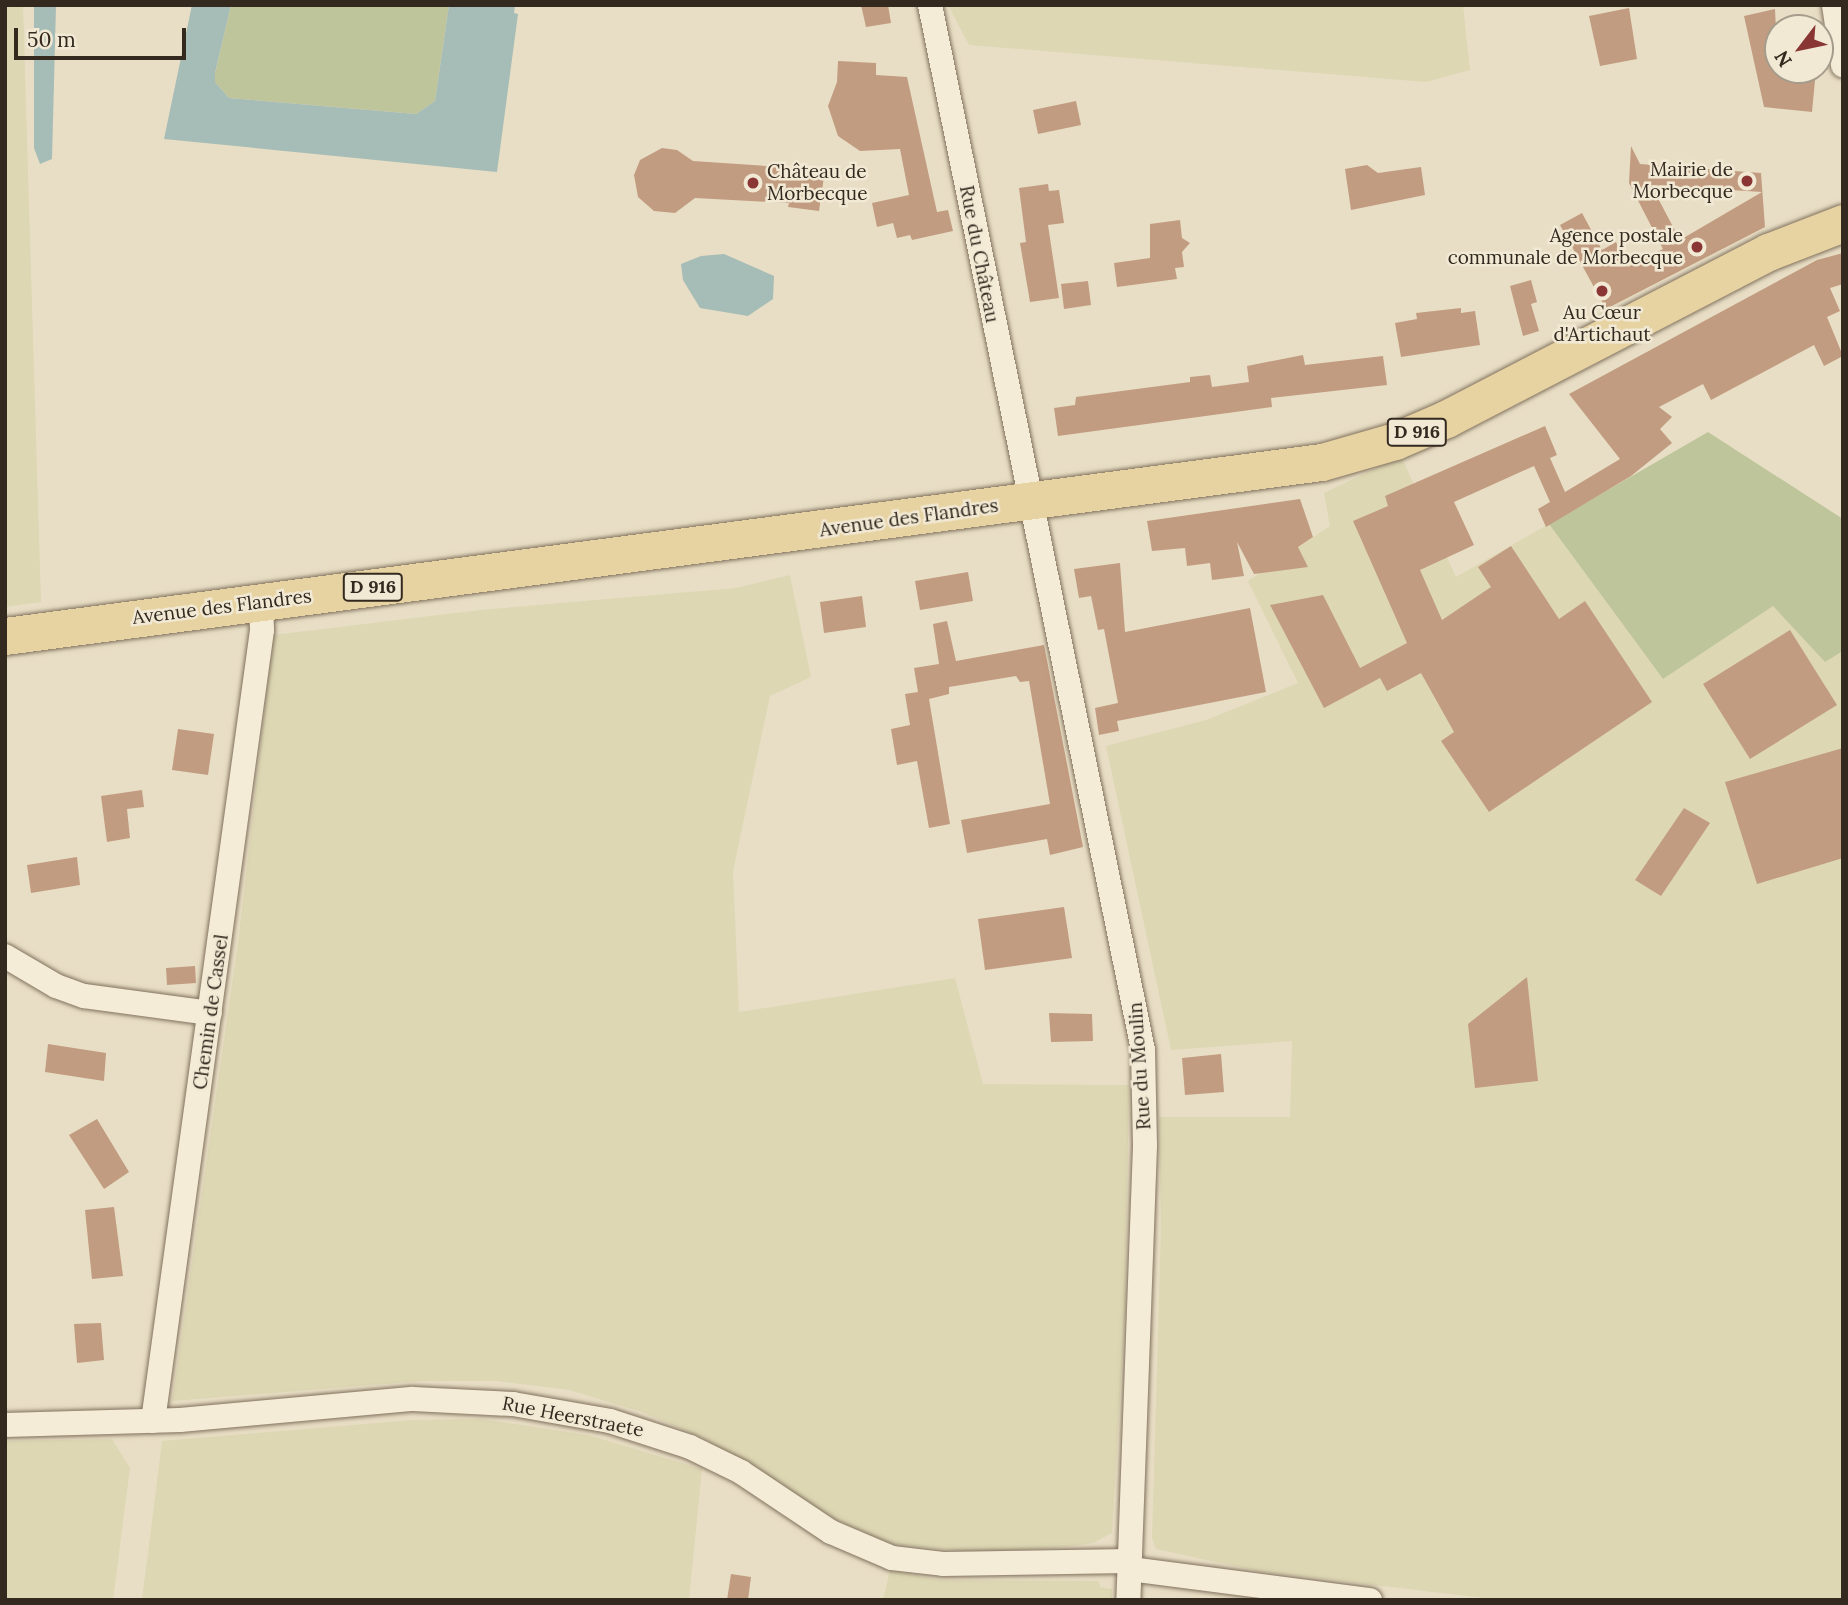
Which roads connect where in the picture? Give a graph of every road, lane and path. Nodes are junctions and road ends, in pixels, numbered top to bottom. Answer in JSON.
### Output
{"nodes":[{"id":1,"x":930,"y":5,"type":"edge"},
{"id":2,"x":1833,"y":5,"type":"edge"},
{"id":3,"x":1843,"y":65,"type":"edge"},
{"id":4,"x":1843,"y":223,"type":"edge"},
{"id":5,"x":1030,"y":502,"type":"junction"},
{"id":6,"x":261,"y":601,"type":"junction"},
{"id":7,"x":5,"y":636,"type":"edge"},
{"id":8,"x":5,"y":956,"type":"edge"},
{"id":9,"x":210,"y":1013,"type":"junction"},
{"id":10,"x":153,"y":1422,"type":"junction"},
{"id":11,"x":5,"y":1424,"type":"edge"},
{"id":12,"x":1130,"y":1565,"type":"junction"},
{"id":13,"x":1128,"y":1600,"type":"edge"},
{"id":14,"x":1370,"y":1600,"type":"edge"}],
"edges":[{"from":1,"to":5,"type":"street","name":"Rue du Château"},
{"from":2,"to":3,"type":"street"},
{"from":4,"to":5,"type":"main road","name":"Avenue des Flandres","number":"D 916"},
{"from":5,"to":6,"type":"main road","name":"Avenue des Flandres","number":"D 916"},
{"from":5,"to":12,"type":"street","name":"Rue du Moulin"},
{"from":6,"to":7,"type":"main road","name":"Avenue des Flandres","number":"D 916"},
{"from":6,"to":9,"type":"street","name":"Chemin de Cassel"},
{"from":8,"to":9,"type":"street"},
{"from":9,"to":10,"type":"street","name":"Chemin de Cassel"},
{"from":10,"to":11,"type":"street","name":"Rue Heerstraete"},
{"from":10,"to":12,"type":"street","name":"Rue Heerstraete"},
{"from":12,"to":13,"type":"street","name":"Rue du Moulin"},
{"from":12,"to":14,"type":"street","name":"Rue Heerstraete"}]}
